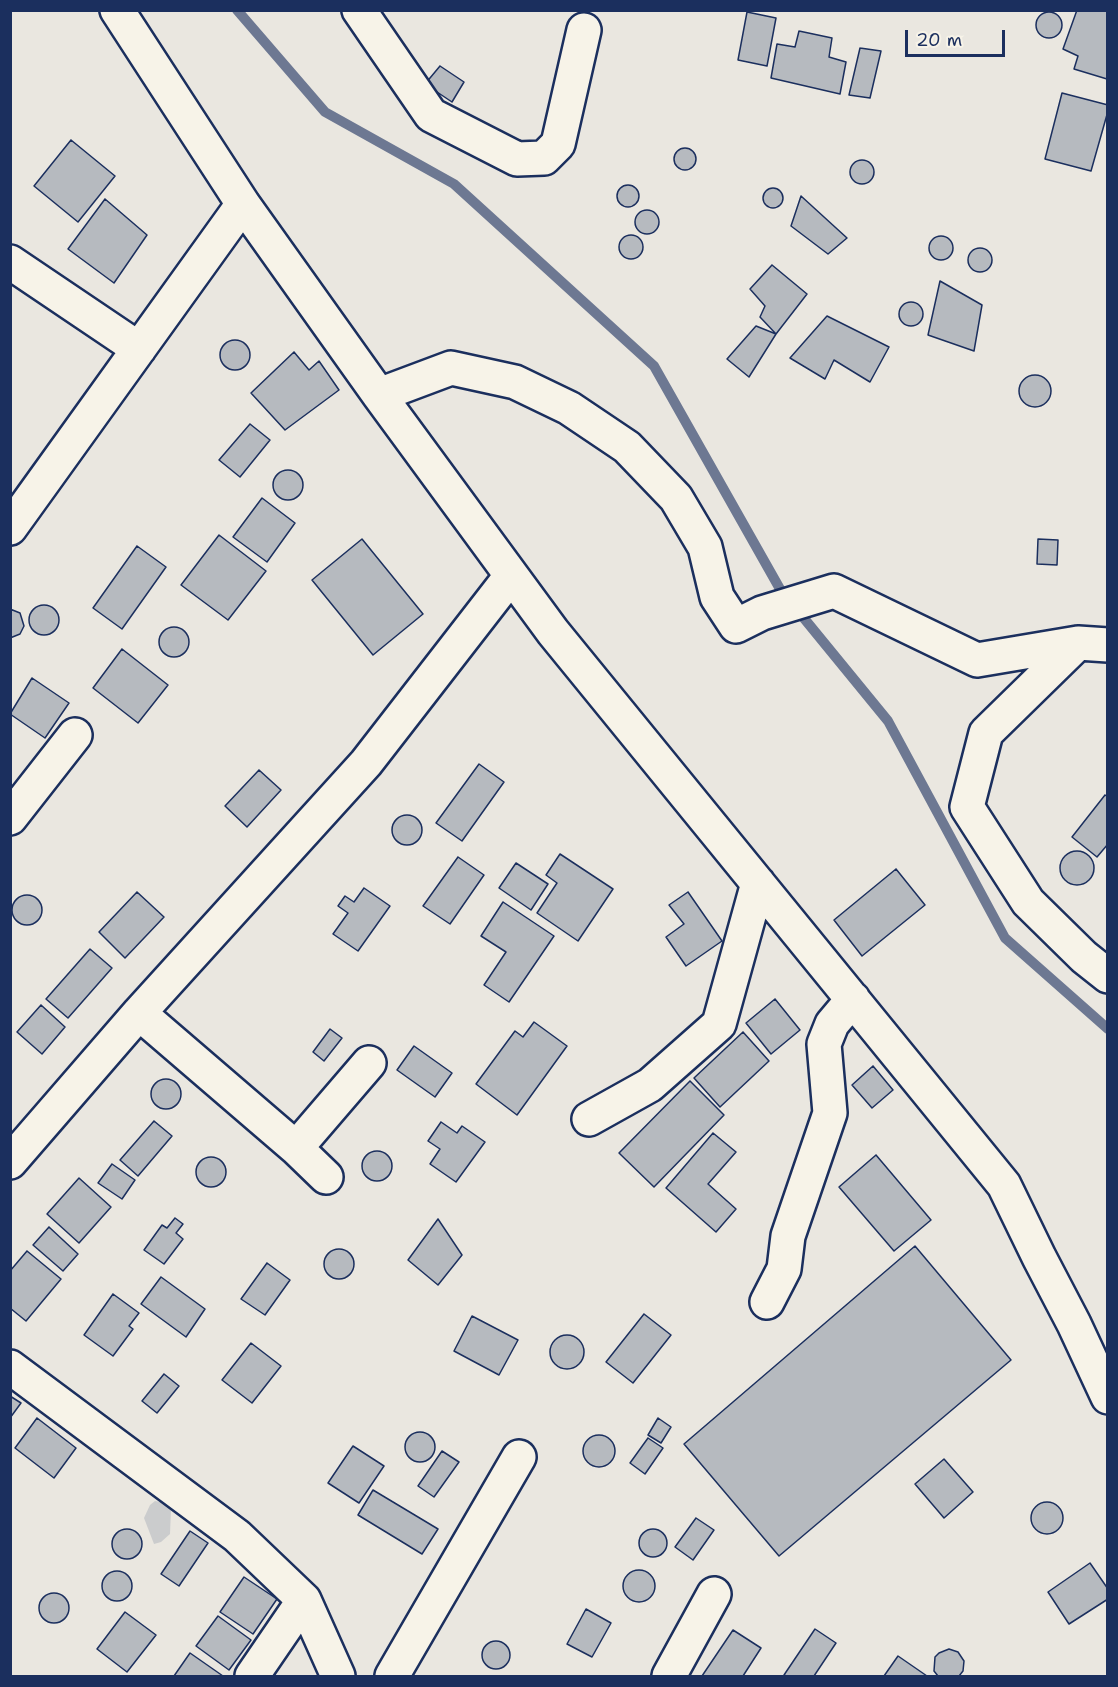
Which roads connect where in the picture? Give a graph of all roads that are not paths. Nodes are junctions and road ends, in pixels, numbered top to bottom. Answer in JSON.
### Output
{"nodes":[{"id":1,"x":117,"y":10,"type":"edge"},
{"id":2,"x":358,"y":10,"type":"edge"},
{"id":3,"x":584,"y":30,"type":"dead end"},
{"id":4,"x":243,"y":204,"type":"junction"},
{"id":5,"x":10,"y":262,"type":"edge"},
{"id":6,"x":139,"y":349,"type":"junction"},
{"id":7,"x":379,"y":395,"type":"junction"},
{"id":8,"x":10,"y":528,"type":"edge"},
{"id":9,"x":511,"y":576,"type":"junction"},
{"id":10,"x":1093,"y":644,"type":"edge"},
{"id":11,"x":75,"y":735,"type":"dead end"},
{"id":12,"x":10,"y":818,"type":"edge"},
{"id":13,"x":758,"y":883,"type":"junction"},
{"id":14,"x":1107,"y":976,"type":"edge"},
{"id":15,"x":853,"y":999,"type":"junction"},
{"id":16,"x":139,"y":1013,"type":"junction"},
{"id":17,"x":369,"y":1063,"type":"dead end"},
{"id":18,"x":589,"y":1119,"type":"dead end"},
{"id":19,"x":296,"y":1148,"type":"junction"},
{"id":20,"x":10,"y":1162,"type":"edge"},
{"id":21,"x":326,"y":1178,"type":"dead end"},
{"id":22,"x":767,"y":1302,"type":"dead end"},
{"id":23,"x":10,"y":1367,"type":"edge"},
{"id":24,"x":1107,"y":1397,"type":"edge"},
{"id":25,"x":519,"y":1457,"type":"dead end"},
{"id":26,"x":714,"y":1594,"type":"dead end"},
{"id":27,"x":304,"y":1600,"type":"junction"},
{"id":28,"x":252,"y":1677,"type":"edge"},
{"id":29,"x":338,"y":1677,"type":"edge"},
{"id":30,"x":392,"y":1677,"type":"edge"},
{"id":31,"x":669,"y":1677,"type":"edge"}],
"edges":[{"from":1,"to":4,"type":"street"},
{"from":2,"to":3,"type":"street"},
{"from":4,"to":6,"type":"street"},
{"from":4,"to":7,"type":"street"},
{"from":5,"to":6,"type":"street"},
{"from":6,"to":8,"type":"street"},
{"from":7,"to":9,"type":"street"},
{"from":7,"to":10,"type":"street"},
{"from":9,"to":13,"type":"street"},
{"from":9,"to":16,"type":"street"},
{"from":10,"to":14,"type":"street"},
{"from":11,"to":12,"type":"street"},
{"from":13,"to":15,"type":"street"},
{"from":13,"to":18,"type":"street"},
{"from":15,"to":22,"type":"street"},
{"from":15,"to":24,"type":"street"},
{"from":16,"to":19,"type":"street"},
{"from":16,"to":20,"type":"street"},
{"from":17,"to":19,"type":"street"},
{"from":19,"to":21,"type":"street"},
{"from":23,"to":27,"type":"street"},
{"from":25,"to":30,"type":"street"},
{"from":26,"to":31,"type":"street"},
{"from":27,"to":28,"type":"street"},
{"from":27,"to":29,"type":"street"}]}
